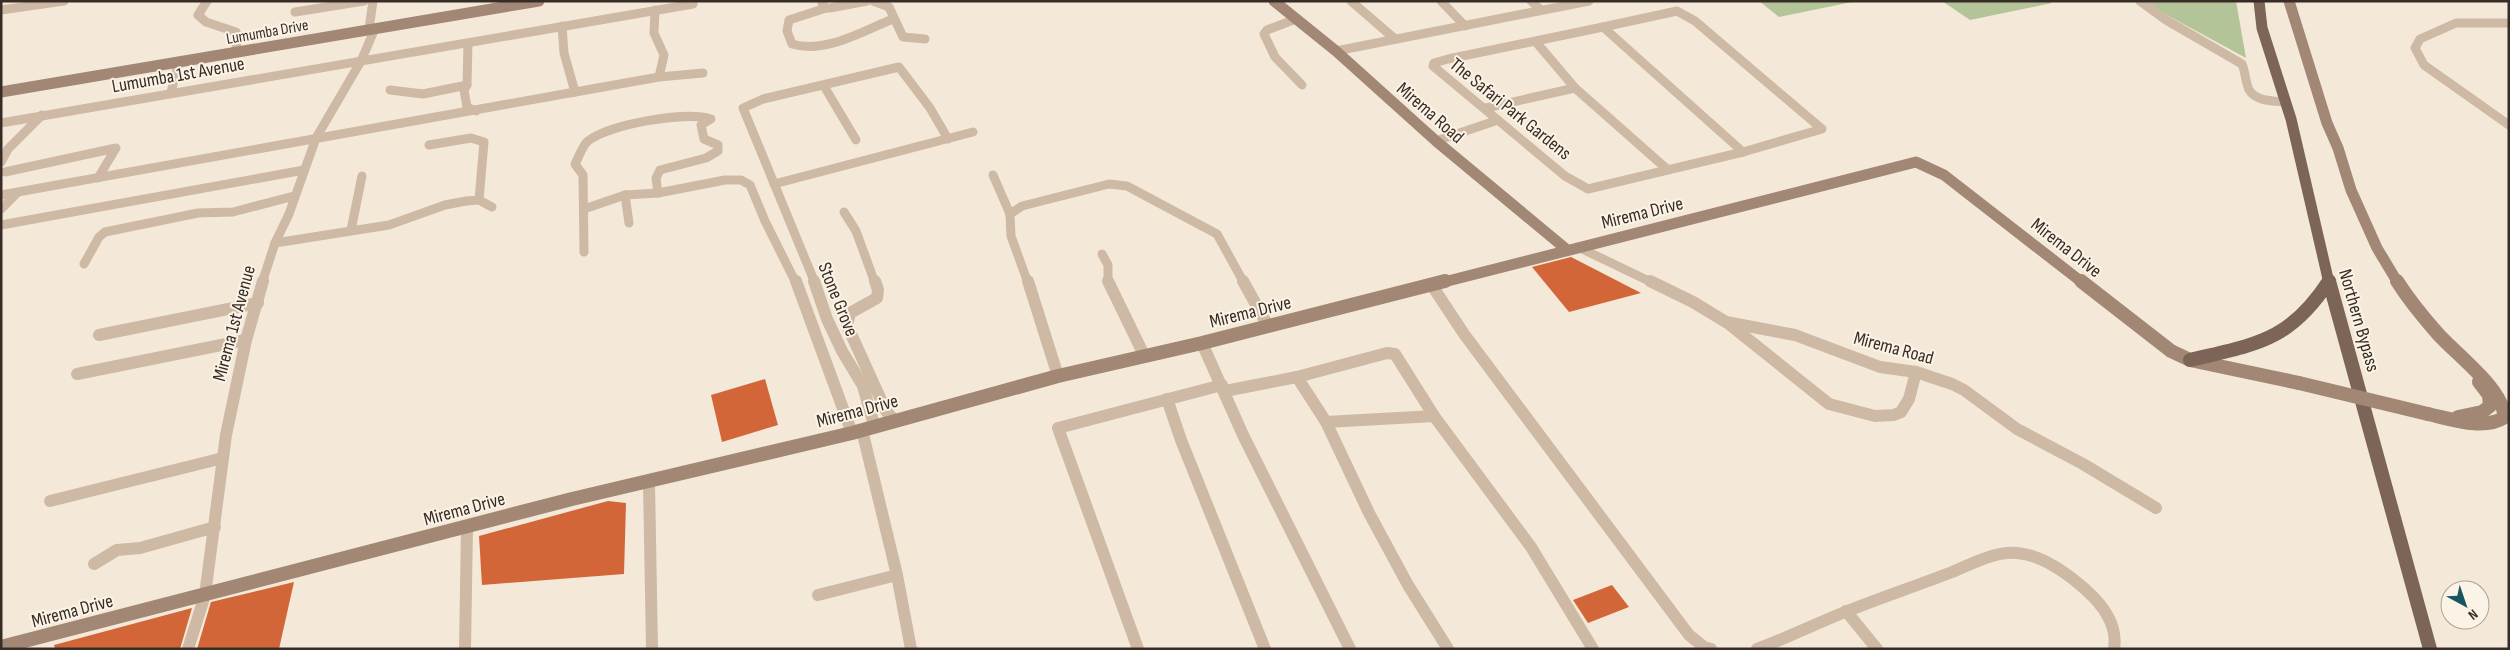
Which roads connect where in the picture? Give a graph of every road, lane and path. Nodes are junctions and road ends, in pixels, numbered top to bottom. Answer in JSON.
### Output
{"nodes":[{"id":1,"x":64,"y":1,"type":"edge"},
{"id":2,"x":207,"y":1,"type":"edge"},
{"id":3,"x":364,"y":1,"type":"edge"},
{"id":4,"x":373,"y":1,"type":"edge"},
{"id":5,"x":539,"y":1,"type":"edge"},
{"id":6,"x":867,"y":1,"type":"edge"},
{"id":7,"x":872,"y":1,"type":"edge"},
{"id":8,"x":1274,"y":1,"type":"edge"},
{"id":9,"x":1351,"y":1,"type":"edge"},
{"id":10,"x":1441,"y":1,"type":"edge"},
{"id":11,"x":1532,"y":1,"type":"edge"},
{"id":12,"x":1588,"y":1,"type":"edge"},
{"id":13,"x":2140,"y":1,"type":"edge"},
{"id":14,"x":2259,"y":1,"type":"edge"},
{"id":15,"x":2289,"y":1,"type":"edge"},
{"id":16,"x":693,"y":4,"type":"dead end"},
{"id":17,"x":824,"y":4,"type":"edge"},
{"id":18,"x":1,"y":10,"type":"edge"},
{"id":19,"x":655,"y":10,"type":"junction"},
{"id":20,"x":1541,"y":10,"type":"junction"},
{"id":21,"x":295,"y":12,"type":"dead end"},
{"id":22,"x":893,"y":19,"type":"junction"},
{"id":23,"x":1296,"y":19,"type":"junction"},
{"id":24,"x":2509,"y":22,"type":"edge"},
{"id":25,"x":562,"y":26,"type":"junction"},
{"id":26,"x":1465,"y":26,"type":"junction"},
{"id":27,"x":1602,"y":26,"type":"junction"},
{"id":28,"x":369,"y":29,"type":"junction"},
{"id":29,"x":925,"y":39,"type":"dead end"},
{"id":30,"x":1395,"y":39,"type":"junction"},
{"id":31,"x":1536,"y":42,"type":"junction"},
{"id":32,"x":468,"y":43,"type":"junction"},
{"id":33,"x":1336,"y":51,"type":"junction"},
{"id":34,"x":235,"y":52,"type":"junction"},
{"id":35,"x":179,"y":61,"type":"junction"},
{"id":36,"x":361,"y":61,"type":"junction"},
{"id":37,"x":703,"y":73,"type":"dead end"},
{"id":38,"x":659,"y":77,"type":"junction"},
{"id":39,"x":467,"y":85,"type":"junction"},
{"id":40,"x":824,"y":86,"type":"junction"},
{"id":41,"x":1302,"y":86,"type":"dead end"},
{"id":42,"x":1575,"y":88,"type":"junction"},
{"id":43,"x":390,"y":90,"type":"dead end"},
{"id":44,"x":1,"y":92,"type":"edge"},
{"id":45,"x":171,"y":92,"type":"junction"},
{"id":46,"x":575,"y":92,"type":"junction"},
{"id":47,"x":2285,"y":102,"type":"junction"},
{"id":48,"x":1486,"y":108,"type":"junction"},
{"id":49,"x":476,"y":111,"type":"junction"},
{"id":50,"x":42,"y":116,"type":"junction"},
{"id":51,"x":1498,"y":120,"type":"junction"},
{"id":52,"x":1,"y":123,"type":"edge"},
{"id":53,"x":2509,"y":125,"type":"edge"},
{"id":54,"x":973,"y":132,"type":"dead end"},
{"id":55,"x":316,"y":138,"type":"junction"},
{"id":56,"x":948,"y":139,"type":"junction"},
{"id":57,"x":856,"y":140,"type":"dead end"},
{"id":58,"x":1436,"y":141,"type":"junction"},
{"id":59,"x":429,"y":145,"type":"dead end"},
{"id":60,"x":190,"y":150,"type":"dead end"},
{"id":61,"x":1743,"y":152,"type":"junction"},
{"id":62,"x":189,"y":161,"type":"junction"},
{"id":63,"x":2,"y":169,"type":"edge"},
{"id":64,"x":304,"y":170,"type":"junction"},
{"id":65,"x":1668,"y":170,"type":"junction"},
{"id":66,"x":993,"y":175,"type":"dead end"},
{"id":67,"x":362,"y":176,"type":"dead end"},
{"id":68,"x":98,"y":178,"type":"junction"},
{"id":69,"x":774,"y":184,"type":"junction"},
{"id":70,"x":658,"y":192,"type":"junction"},
{"id":71,"x":16,"y":193,"type":"junction"},
{"id":72,"x":1,"y":195,"type":"edge"},
{"id":73,"x":625,"y":195,"type":"junction"},
{"id":74,"x":294,"y":196,"type":"junction"},
{"id":75,"x":479,"y":200,"type":"junction"},
{"id":76,"x":492,"y":207,"type":"dead end"},
{"id":77,"x":584,"y":209,"type":"junction"},
{"id":78,"x":1,"y":210,"type":"edge"},
{"id":79,"x":844,"y":212,"type":"dead end"},
{"id":80,"x":1010,"y":214,"type":"junction"},
{"id":81,"x":629,"y":223,"type":"dead end"},
{"id":82,"x":1,"y":225,"type":"edge"},
{"id":83,"x":351,"y":230,"type":"junction"},
{"id":84,"x":275,"y":243,"type":"junction"},
{"id":85,"x":1572,"y":248,"type":"junction"},
{"id":86,"x":584,"y":252,"type":"dead end"},
{"id":87,"x":1102,"y":254,"type":"dead end"},
{"id":88,"x":84,"y":264,"type":"dead end"},
{"id":89,"x":2329,"y":281,"type":"junction"},
{"id":90,"x":1432,"y":284,"type":"junction"},
{"id":91,"x":258,"y":303,"type":"junction"},
{"id":92,"x":1726,"y":322,"type":"junction"},
{"id":93,"x":1268,"y":326,"type":"junction"},
{"id":94,"x":99,"y":335,"type":"dead end"},
{"id":95,"x":2438,"y":335,"type":"junction"},
{"id":96,"x":246,"y":340,"type":"junction"},
{"id":97,"x":1202,"y":343,"type":"junction"},
{"id":98,"x":1144,"y":355,"type":"junction"},
{"id":99,"x":2190,"y":360,"type":"junction"},
{"id":100,"x":1916,"y":372,"type":"junction"},
{"id":101,"x":76,"y":374,"type":"dead end"},
{"id":102,"x":1058,"y":376,"type":"junction"},
{"id":103,"x":1297,"y":377,"type":"junction"},
{"id":104,"x":1223,"y":388,"type":"junction"},
{"id":105,"x":1167,"y":399,"type":"junction"},
{"id":106,"x":1434,"y":416,"type":"junction"},
{"id":107,"x":2456,"y":418,"type":"junction"},
{"id":108,"x":894,"y":420,"type":"junction"},
{"id":109,"x":1326,"y":422,"type":"junction"},
{"id":110,"x":863,"y":429,"type":"junction"},
{"id":111,"x":223,"y":458,"type":"junction"},
{"id":112,"x":649,"y":482,"type":"junction"},
{"id":113,"x":50,"y":501,"type":"dead end"},
{"id":114,"x":2156,"y":508,"type":"dead end"},
{"id":115,"x":215,"y":527,"type":"junction"},
{"id":116,"x":467,"y":527,"type":"junction"},
{"id":117,"x":94,"y":564,"type":"dead end"},
{"id":118,"x":897,"y":575,"type":"junction"},
{"id":119,"x":205,"y":595,"type":"junction"},
{"id":120,"x":818,"y":595,"type":"dead end"},
{"id":121,"x":1846,"y":612,"type":"junction"},
{"id":122,"x":1,"y":648,"type":"edge"},
{"id":123,"x":188,"y":649,"type":"edge"},
{"id":124,"x":465,"y":649,"type":"edge"},
{"id":125,"x":652,"y":649,"type":"edge"},
{"id":126,"x":911,"y":649,"type":"edge"},
{"id":127,"x":1138,"y":649,"type":"edge"},
{"id":128,"x":1265,"y":649,"type":"edge"},
{"id":129,"x":1350,"y":649,"type":"edge"},
{"id":130,"x":1448,"y":649,"type":"edge"},
{"id":131,"x":1593,"y":649,"type":"edge"},
{"id":132,"x":1711,"y":649,"type":"edge"},
{"id":133,"x":1757,"y":649,"type":"edge"},
{"id":134,"x":1877,"y":649,"type":"edge"},
{"id":135,"x":2114,"y":649,"type":"edge"},
{"id":136,"x":2430,"y":649,"type":"edge"}],
"edges":[{"from":1,"to":18,"type":"street"},
{"from":2,"to":34,"type":"street"},
{"from":3,"to":21,"type":"street"},
{"from":4,"to":28,"type":"street"},
{"from":5,"to":28,"type":"street","name":"Lumumba Drive"},
{"from":6,"to":17,"type":"street"},
{"from":7,"to":22,"type":"street"},
{"from":8,"to":23,"type":"street","name":"Mirema Road"},
{"from":9,"to":30,"type":"street"},
{"from":10,"to":26,"type":"street"},
{"from":11,"to":20,"type":"street"},
{"from":12,"to":20,"type":"street","name":"The Safari Park Gardens"},
{"from":13,"to":47,"type":"street"},
{"from":14,"to":47,"type":"main road","name":"Northern Bypass"},
{"from":15,"to":95,"type":"street","name":"Mirema Drive"},
{"from":16,"to":19,"type":"street","name":"Lumumba 1st Avenue"},
{"from":17,"to":22,"type":"street"},
{"from":19,"to":25,"type":"street","name":"Lumumba 1st Avenue"},
{"from":19,"to":38,"type":"street"},
{"from":20,"to":26,"type":"street","name":"The Safari Park Gardens"},
{"from":22,"to":29,"type":"street"},
{"from":23,"to":33,"type":"street","name":"Mirema Road"},
{"from":23,"to":41,"type":"street"},
{"from":24,"to":53,"type":"street"},
{"from":25,"to":32,"type":"street","name":"Lumumba 1st Avenue"},
{"from":25,"to":46,"type":"street"},
{"from":26,"to":30,"type":"street","name":"The Safari Park Gardens"},
{"from":27,"to":31,"type":"street","name":"The Safari Park Gardens"},
{"from":27,"to":61,"type":"street"},
{"from":27,"to":61,"type":"street","name":"The Safari Park Gardens"},
{"from":28,"to":34,"type":"street","name":"Lumumba Drive"},
{"from":28,"to":36,"type":"street","name":"Mirema 1st Avenue"},
{"from":30,"to":33,"type":"street","name":"The Safari Park Gardens"},
{"from":31,"to":42,"type":"street"},
{"from":31,"to":48,"type":"street","name":"The Safari Park Gardens"},
{"from":32,"to":36,"type":"street","name":"Lumumba 1st Avenue"},
{"from":32,"to":39,"type":"street"},
{"from":33,"to":58,"type":"street","name":"Mirema Road"},
{"from":34,"to":35,"type":"street","name":"Lumumba Drive"},
{"from":35,"to":44,"type":"street","name":"Lumumba Drive"},
{"from":35,"to":45,"type":"street"},
{"from":36,"to":45,"type":"street","name":"Lumumba 1st Avenue"},
{"from":36,"to":55,"type":"street","name":"Mirema 1st Avenue"},
{"from":37,"to":38,"type":"street"},
{"from":38,"to":46,"type":"street"},
{"from":39,"to":43,"type":"street"},
{"from":39,"to":49,"type":"street"},
{"from":40,"to":56,"type":"street","name":"Stone Grove"},
{"from":40,"to":57,"type":"street"},
{"from":40,"to":69,"type":"street","name":"Stone Grove"},
{"from":42,"to":48,"type":"street"},
{"from":42,"to":65,"type":"street"},
{"from":45,"to":50,"type":"street","name":"Lumumba 1st Avenue"},
{"from":46,"to":49,"type":"street"},
{"from":47,"to":89,"type":"main road","name":"Northern Bypass"},
{"from":48,"to":51,"type":"street","name":"The Safari Park Gardens"},
{"from":49,"to":55,"type":"street"},
{"from":50,"to":52,"type":"street","name":"Lumumba 1st Avenue"},
{"from":50,"to":63,"type":"street"},
{"from":51,"to":58,"type":"street"},
{"from":51,"to":65,"type":"street","name":"The Safari Park Gardens"},
{"from":54,"to":56,"type":"street"},
{"from":55,"to":62,"type":"street"},
{"from":55,"to":64,"type":"street","name":"Mirema 1st Avenue"},
{"from":56,"to":69,"type":"street"},
{"from":58,"to":85,"type":"street","name":"Mirema Road"},
{"from":59,"to":75,"type":"street"},
{"from":60,"to":62,"type":"street"},
{"from":61,"to":65,"type":"street","name":"The Safari Park Gardens"},
{"from":62,"to":68,"type":"street"},
{"from":63,"to":68,"type":"street"},
{"from":64,"to":74,"type":"street","name":"Mirema 1st Avenue"},
{"from":64,"to":82,"type":"street"},
{"from":66,"to":80,"type":"street"},
{"from":67,"to":83,"type":"street"},
{"from":68,"to":71,"type":"street"},
{"from":69,"to":110,"type":"street","name":"Stone Grove"},
{"from":70,"to":73,"type":"street"},
{"from":70,"to":77,"type":"street"},
{"from":70,"to":110,"type":"street"},
{"from":71,"to":72,"type":"street"},
{"from":71,"to":78,"type":"street"},
{"from":73,"to":77,"type":"street"},
{"from":73,"to":81,"type":"street"},
{"from":74,"to":84,"type":"street","name":"Mirema 1st Avenue"},
{"from":74,"to":88,"type":"street"},
{"from":75,"to":76,"type":"street"},
{"from":75,"to":83,"type":"street"},
{"from":77,"to":86,"type":"street"},
{"from":79,"to":108,"type":"street"},
{"from":80,"to":93,"type":"street"},
{"from":80,"to":102,"type":"street"},
{"from":83,"to":84,"type":"street"},
{"from":84,"to":91,"type":"street","name":"Mirema 1st Avenue"},
{"from":85,"to":90,"type":"street","name":"Mirema Drive"},
{"from":85,"to":92,"type":"street","name":"Mirema Road"},
{"from":85,"to":99,"type":"street","name":"Mirema Drive"},
{"from":87,"to":98,"type":"street"},
{"from":89,"to":99,"type":"main road"},
{"from":89,"to":136,"type":"main road","name":"Northern Bypass"},
{"from":90,"to":93,"type":"street","name":"Mirema Drive"},
{"from":90,"to":132,"type":"street"},
{"from":91,"to":94,"type":"street"},
{"from":91,"to":96,"type":"street","name":"Mirema 1st Avenue"},
{"from":92,"to":100,"type":"street","name":"Mirema Road"},
{"from":92,"to":100,"type":"street"},
{"from":93,"to":97,"type":"street","name":"Mirema Drive"},
{"from":95,"to":107,"type":"street","name":"Mirema Drive"},
{"from":95,"to":107,"type":"street","name":"Mirema Drive"},
{"from":96,"to":101,"type":"street"},
{"from":96,"to":111,"type":"street","name":"Mirema 1st Avenue"},
{"from":97,"to":98,"type":"street","name":"Mirema Drive"},
{"from":97,"to":104,"type":"street"},
{"from":98,"to":102,"type":"street","name":"Mirema Drive"},
{"from":99,"to":107,"type":"street","name":"Mirema Drive","bridge":true},
{"from":100,"to":114,"type":"street","name":"Mirema Road"},
{"from":102,"to":108,"type":"street","name":"Mirema Drive"},
{"from":103,"to":104,"type":"street"},
{"from":103,"to":106,"type":"street"},
{"from":103,"to":109,"type":"street"},
{"from":104,"to":105,"type":"street"},
{"from":104,"to":129,"type":"street"},
{"from":105,"to":127,"type":"street"},
{"from":105,"to":128,"type":"street"},
{"from":106,"to":109,"type":"street"},
{"from":106,"to":131,"type":"street"},
{"from":108,"to":110,"type":"street","name":"Mirema Drive"},
{"from":109,"to":130,"type":"street"},
{"from":110,"to":112,"type":"street","name":"Mirema Drive"},
{"from":110,"to":118,"type":"street"},
{"from":111,"to":113,"type":"street"},
{"from":111,"to":115,"type":"street","name":"Mirema 1st Avenue"},
{"from":112,"to":116,"type":"street","name":"Mirema Drive"},
{"from":112,"to":125,"type":"street"},
{"from":115,"to":117,"type":"street"},
{"from":115,"to":119,"type":"street","name":"Mirema 1st Avenue"},
{"from":116,"to":119,"type":"street","name":"Mirema Drive"},
{"from":116,"to":124,"type":"street"},
{"from":118,"to":120,"type":"street"},
{"from":118,"to":126,"type":"street"},
{"from":119,"to":122,"type":"street","name":"Mirema Drive"},
{"from":119,"to":123,"type":"street","name":"Mirema 1st Avenue"},
{"from":121,"to":133,"type":"street"},
{"from":121,"to":134,"type":"street"},
{"from":121,"to":135,"type":"street"}]}
